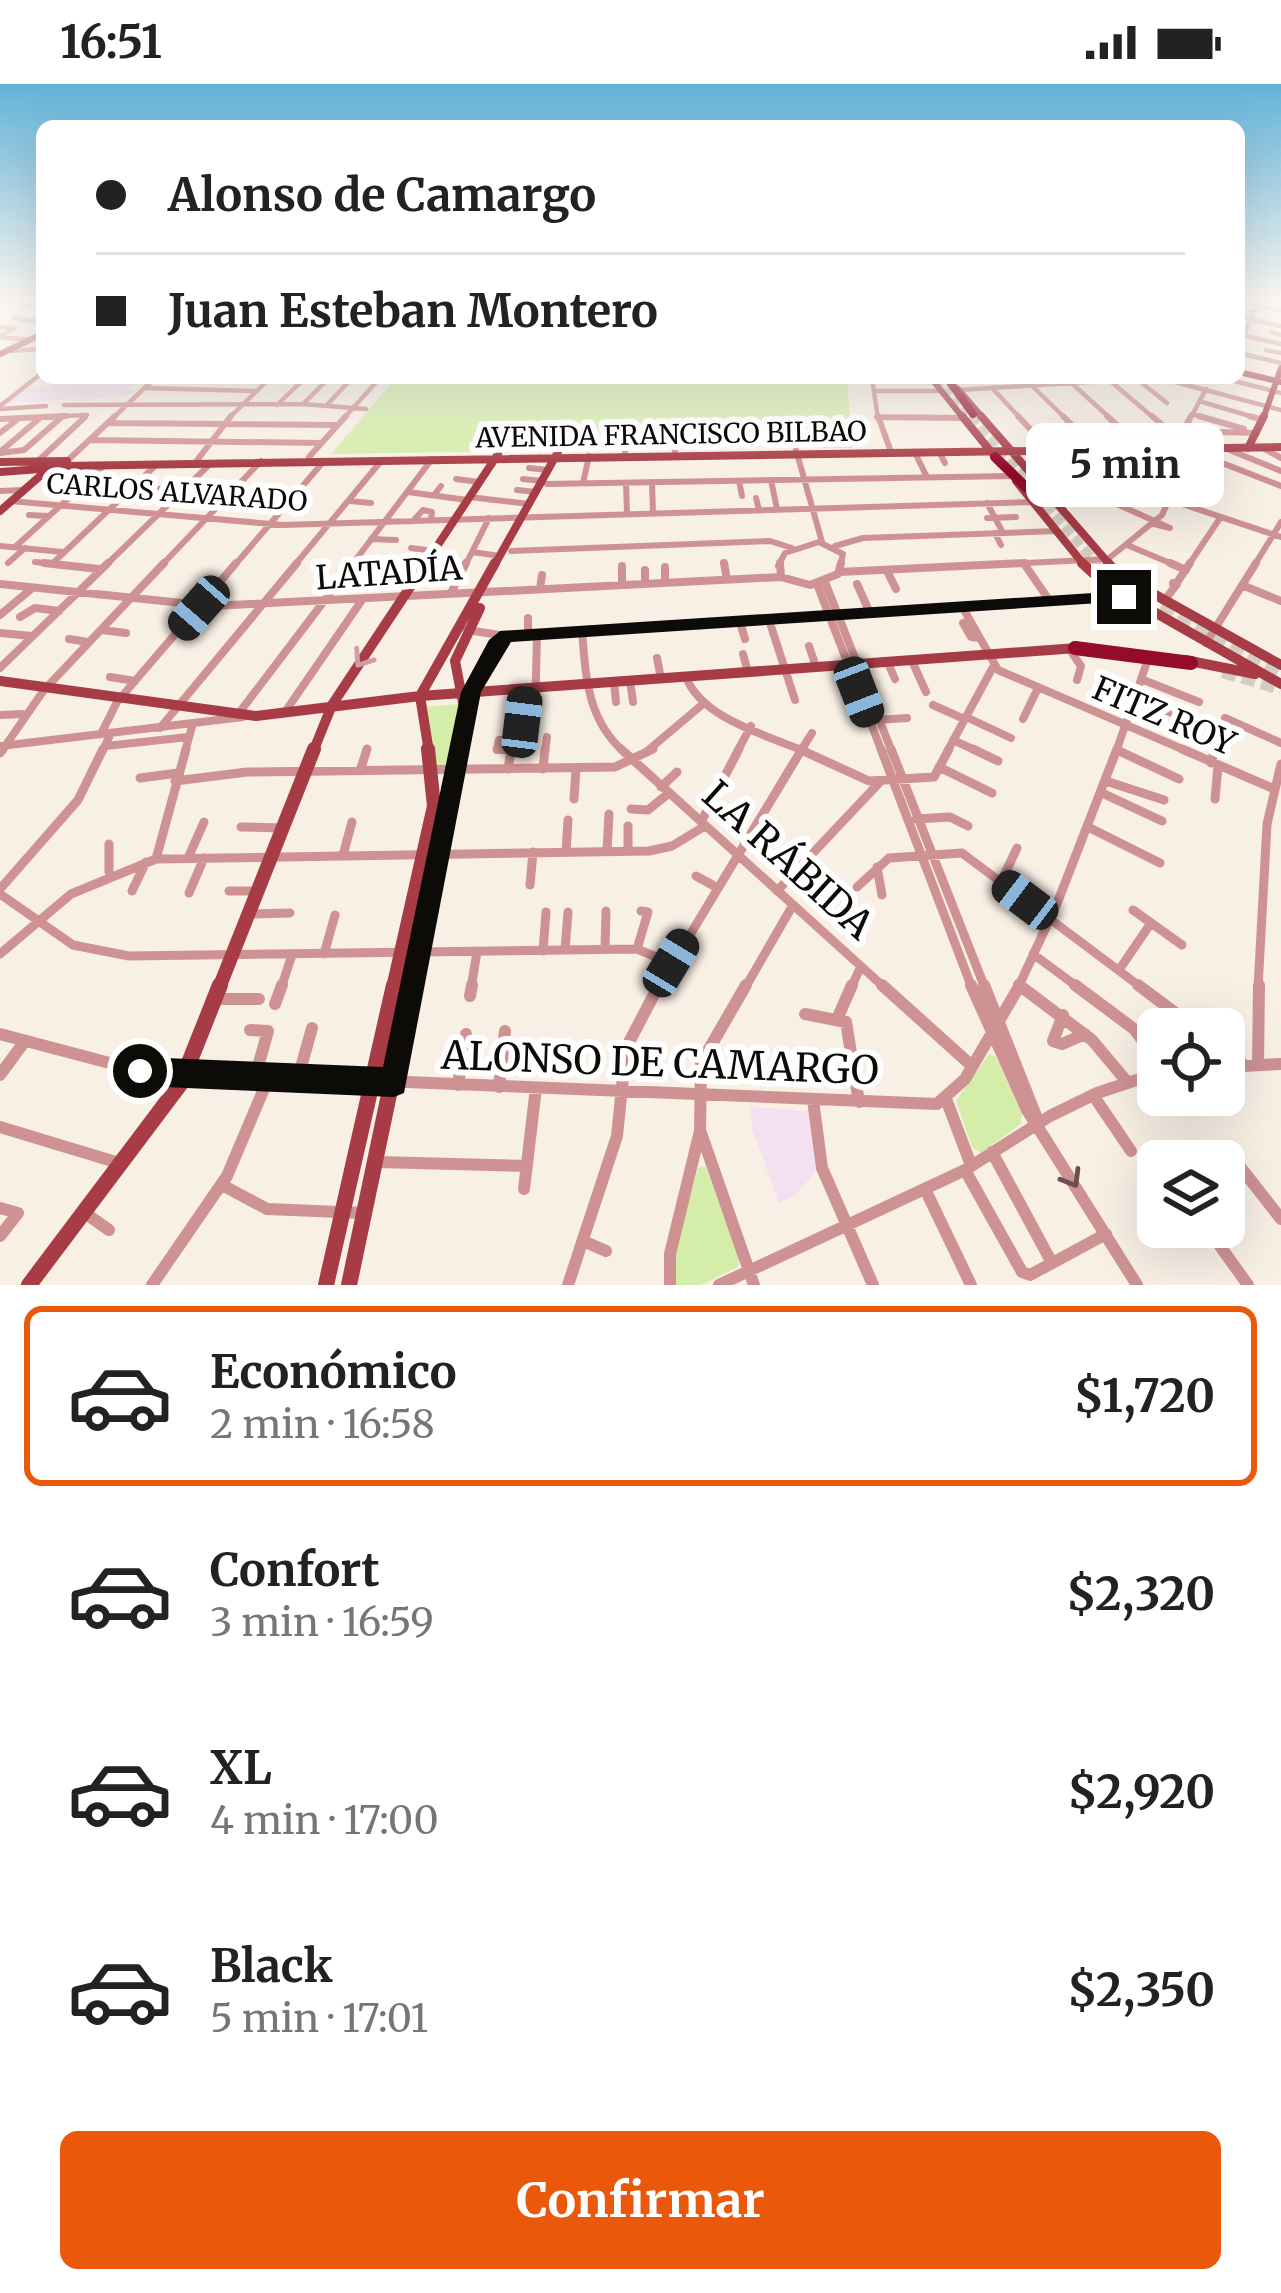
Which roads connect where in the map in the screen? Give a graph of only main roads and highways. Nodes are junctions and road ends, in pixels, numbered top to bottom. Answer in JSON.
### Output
{"nodes":[{"id":1,"x":1281,"y":365,"type":"edge"},
{"id":2,"x":1245,"y":374,"type":"edge"},
{"id":3,"x":936,"y":384,"type":"edge"},
{"id":4,"x":950,"y":384,"type":"edge"},
{"id":5,"x":953,"y":384,"type":"edge"},
{"id":6,"x":1278,"y":387,"type":"edge"},
{"id":7,"x":969,"y":416,"type":"junction"},
{"id":8,"x":1281,"y":445,"type":"edge"},
{"id":9,"x":1184,"y":447,"type":"junction"},
{"id":10,"x":1253,"y":447,"type":"junction"},
{"id":11,"x":885,"y":449,"type":"junction"},
{"id":12,"x":1009,"y":450,"type":"junction"},
{"id":13,"x":793,"y":452,"type":"junction"},
{"id":14,"x":991,"y":452,"type":"junction"},
{"id":15,"x":1,"y":453,"type":"edge"},
{"id":16,"x":560,"y":454,"type":"junction"},
{"id":17,"x":499,"y":455,"type":"junction"},
{"id":18,"x":304,"y":459,"type":"junction"},
{"id":19,"x":196,"y":461,"type":"junction"},
{"id":20,"x":51,"y":463,"type":"junction"},
{"id":21,"x":0,"y":472,"type":"edge"},
{"id":22,"x":545,"y":483,"type":"junction"},
{"id":23,"x":1027,"y":488,"type":"dead end"},
{"id":24,"x":4,"y":506,"type":"edge"},
{"id":25,"x":527,"y":512,"type":"junction"},
{"id":26,"x":485,"y":591,"type":"junction"},
{"id":27,"x":1072,"y":648,"type":"junction"},
{"id":28,"x":1191,"y":663,"type":"dead end"},
{"id":29,"x":1281,"y":666,"type":"edge"},
{"id":30,"x":1259,"y":674,"type":"junction"},
{"id":31,"x":0,"y":681,"type":"edge"},
{"id":32,"x":1281,"y":684,"type":"edge"},
{"id":33,"x":466,"y":693,"type":"junction"},
{"id":34,"x":420,"y":700,"type":"junction"},
{"id":35,"x":332,"y":705,"type":"junction"},
{"id":36,"x":433,"y":854,"type":"junction"},
{"id":37,"x":33,"y":1283,"type":"edge"},
{"id":38,"x":326,"y":1285,"type":"edge"},
{"id":39,"x":350,"y":1285,"type":"edge"}],
"edges":[{"from":1,"to":6,"type":"main road"},
{"from":2,"to":6,"type":"main road"},
{"from":3,"to":7,"type":"main road"},
{"from":4,"to":7,"type":"highway"},
{"from":5,"to":12,"type":"main road"},
{"from":6,"to":10,"type":"main road"},
{"from":7,"to":14,"type":"main road"},
{"from":8,"to":10,"type":"main road","name":"AVENIDA FRANCISCO BILBAO"},
{"from":9,"to":10,"type":"main road","name":"AVENIDA FRANCISCO BILBAO"},
{"from":9,"to":10,"type":"main road","name":"AVENIDA FRANCISCO BILBAO"},
{"from":9,"to":12,"type":"main road","name":"AVENIDA FRANCISCO BILBAO"},
{"from":9,"to":12,"type":"main road","name":"AVENIDA FRANCISCO BILBAO"},
{"from":11,"to":13,"type":"main road","name":"AVENIDA FRANCISCO BILBAO"},
{"from":11,"to":14,"type":"main road","name":"AVENIDA FRANCISCO BILBAO"},
{"from":11,"to":14,"type":"main road","name":"AVENIDA FRANCISCO BILBAO"},
{"from":12,"to":14,"type":"main road","name":"AVENIDA FRANCISCO BILBAO"},
{"from":12,"to":29,"type":"main road"},
{"from":13,"to":16,"type":"main road","name":"AVENIDA FRANCISCO BILBAO"},
{"from":13,"to":16,"type":"main road","name":"AVENIDA FRANCISCO BILBAO"},
{"from":14,"to":23,"type":"highway"},
{"from":14,"to":30,"type":"main road"},
{"from":15,"to":20,"type":"main road","name":"AVENIDA FRANCISCO BILBAO"},
{"from":16,"to":17,"type":"main road","name":"AVENIDA FRANCISCO BILBAO"},
{"from":16,"to":22,"type":"main road"},
{"from":16,"to":22,"type":"main road"},
{"from":17,"to":18,"type":"main road","name":"AVENIDA FRANCISCO BILBAO"},
{"from":17,"to":18,"type":"main road","name":"AVENIDA FRANCISCO BILBAO"},
{"from":17,"to":35,"type":"main road","one_way":true},
{"from":18,"to":19,"type":"main road","name":"AVENIDA FRANCISCO BILBAO"},
{"from":18,"to":19,"type":"main road","name":"AVENIDA FRANCISCO BILBAO"},
{"from":19,"to":20,"type":"main road","name":"AVENIDA FRANCISCO BILBAO"},
{"from":19,"to":20,"type":"main road","name":"AVENIDA FRANCISCO BILBAO"},
{"from":20,"to":21,"type":"main road","name":"AVENIDA FRANCISCO BILBAO"},
{"from":20,"to":24,"type":"main road"},
{"from":22,"to":25,"type":"main road"},
{"from":22,"to":25,"type":"main road"},
{"from":25,"to":26,"type":"main road"},
{"from":26,"to":33,"type":"main road"},
{"from":26,"to":34,"type":"main road"},
{"from":27,"to":28,"type":"highway"},
{"from":27,"to":30,"type":"main road"},
{"from":27,"to":30,"type":"main road"},
{"from":27,"to":33,"type":"main road"},
{"from":29,"to":30,"type":"main road"},
{"from":30,"to":32,"type":"main road"},
{"from":31,"to":35,"type":"main road"},
{"from":33,"to":34,"type":"main road"},
{"from":33,"to":36,"type":"main road"},
{"from":34,"to":35,"type":"main road"},
{"from":34,"to":36,"type":"main road"},
{"from":35,"to":37,"type":"main road"},
{"from":36,"to":38,"type":"main road"},
{"from":36,"to":39,"type":"main road"}]}
